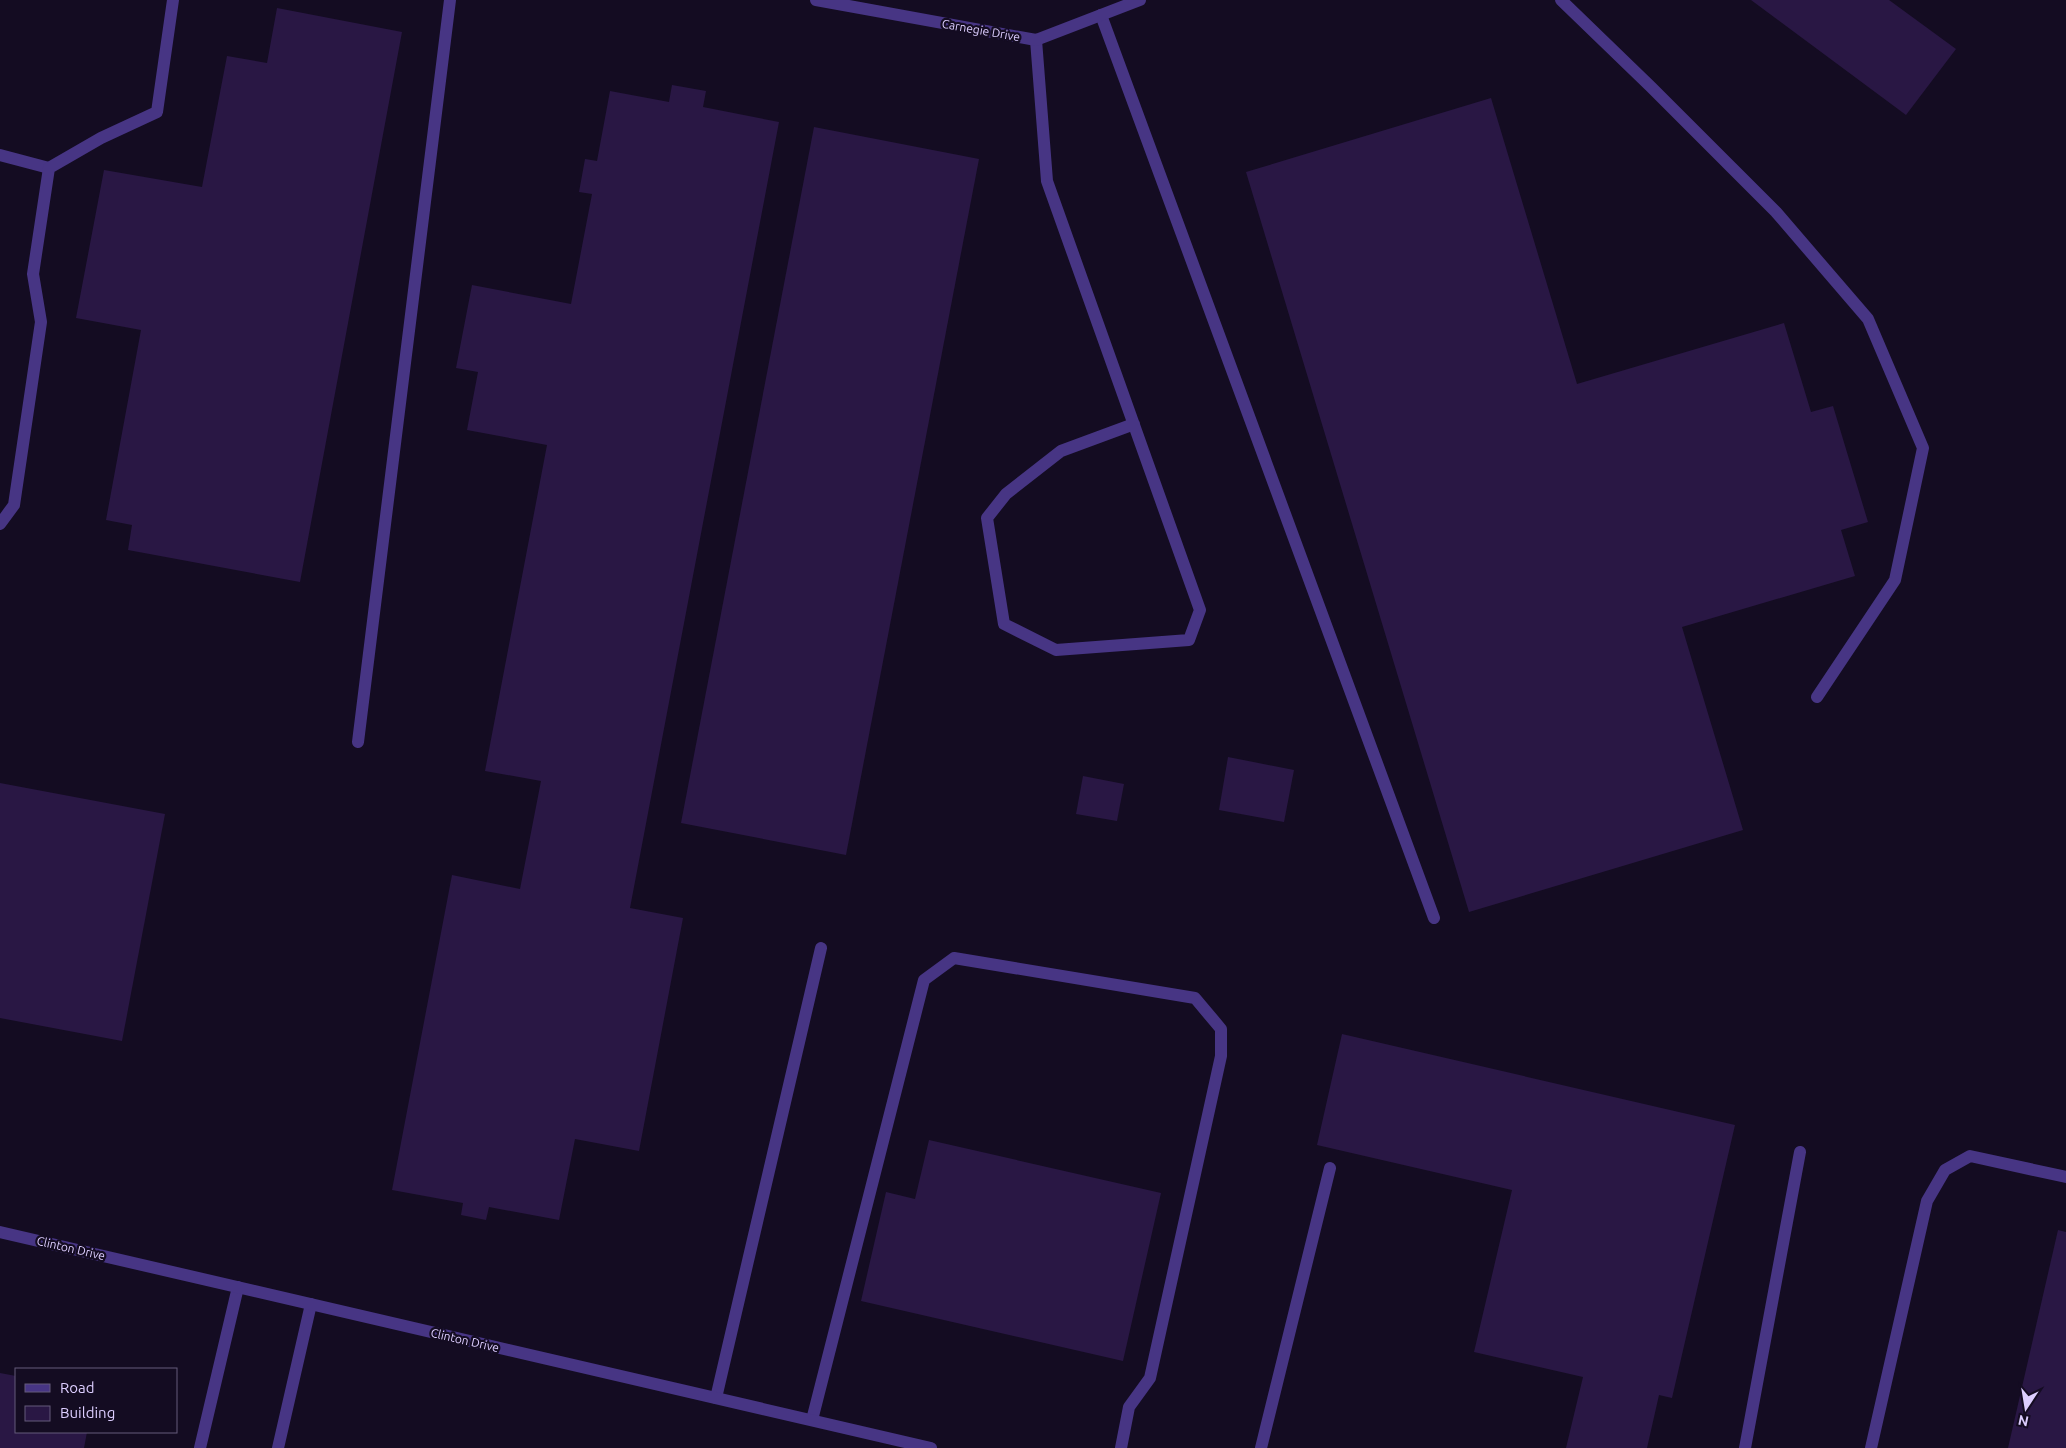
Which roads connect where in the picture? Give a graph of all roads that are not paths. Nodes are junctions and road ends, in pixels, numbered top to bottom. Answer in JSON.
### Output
{"nodes":[{"id":1,"x":173,"y":0,"type":"edge"},
{"id":2,"x":450,"y":0,"type":"edge"},
{"id":3,"x":816,"y":0,"type":"edge"},
{"id":4,"x":1140,"y":0,"type":"edge"},
{"id":5,"x":1560,"y":0,"type":"edge"},
{"id":6,"x":1101,"y":15,"type":"junction"},
{"id":7,"x":1036,"y":40,"type":"junction"},
{"id":8,"x":0,"y":155,"type":"edge"},
{"id":9,"x":49,"y":168,"type":"junction"},
{"id":10,"x":1134,"y":424,"type":"junction"},
{"id":11,"x":0,"y":524,"type":"edge"},
{"id":12,"x":1817,"y":697,"type":"dead end"},
{"id":13,"x":358,"y":742,"type":"dead end"},
{"id":14,"x":1434,"y":918,"type":"dead end"},
{"id":15,"x":821,"y":948,"type":"dead end"},
{"id":16,"x":1800,"y":1152,"type":"dead end"},
{"id":17,"x":1330,"y":1168,"type":"dead end"},
{"id":18,"x":2066,"y":1176,"type":"edge"},
{"id":19,"x":0,"y":1232,"type":"edge"},
{"id":20,"x":238,"y":1287,"type":"junction"},
{"id":21,"x":311,"y":1304,"type":"junction"},
{"id":22,"x":716,"y":1398,"type":"junction"},
{"id":23,"x":812,"y":1420,"type":"junction"},
{"id":24,"x":200,"y":1448,"type":"edge"},
{"id":25,"x":278,"y":1448,"type":"edge"},
{"id":26,"x":931,"y":1448,"type":"edge"},
{"id":27,"x":1121,"y":1448,"type":"edge"},
{"id":28,"x":1261,"y":1448,"type":"edge"},
{"id":29,"x":1745,"y":1448,"type":"edge"},
{"id":30,"x":1872,"y":1448,"type":"edge"}],
"edges":[{"from":1,"to":9,"type":"street"},
{"from":2,"to":13,"type":"street"},
{"from":3,"to":7,"type":"street","name":"Carnegie Drive"},
{"from":4,"to":6,"type":"street","name":"Carnegie Drive"},
{"from":5,"to":12,"type":"street"},
{"from":6,"to":7,"type":"street","name":"Carnegie Drive"},
{"from":6,"to":14,"type":"street"},
{"from":7,"to":10,"type":"street"},
{"from":8,"to":9,"type":"street"},
{"from":9,"to":11,"type":"street"},
{"from":10,"to":10,"type":"street"},
{"from":15,"to":22,"type":"street"},
{"from":16,"to":29,"type":"street"},
{"from":17,"to":28,"type":"street"},
{"from":18,"to":30,"type":"street"},
{"from":19,"to":20,"type":"street","name":"Clinton Drive"},
{"from":20,"to":21,"type":"street","name":"Clinton Drive"},
{"from":20,"to":24,"type":"street"},
{"from":21,"to":22,"type":"street","name":"Clinton Drive"},
{"from":21,"to":25,"type":"street"},
{"from":22,"to":23,"type":"street","name":"Clinton Drive"},
{"from":23,"to":26,"type":"street","name":"Clinton Drive"},
{"from":23,"to":27,"type":"street"}]}
